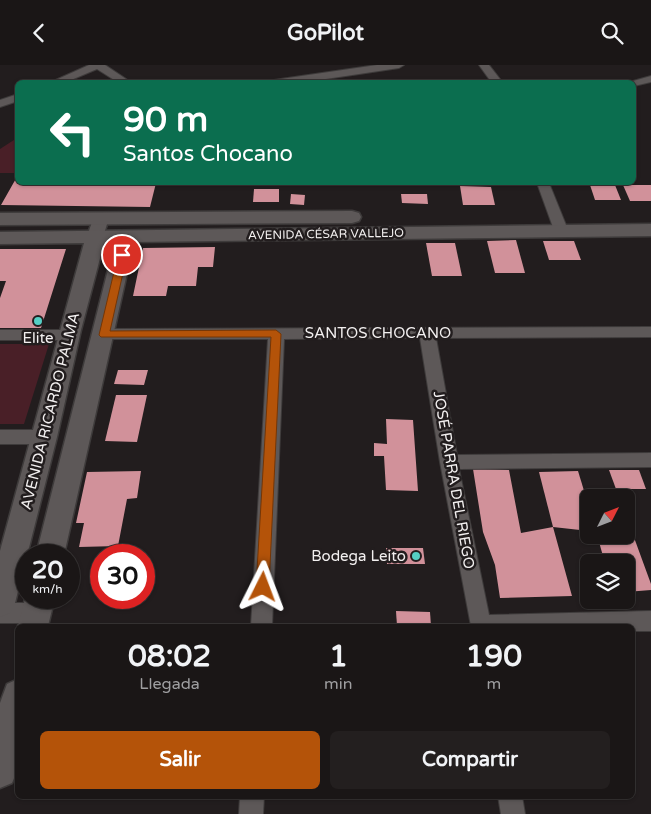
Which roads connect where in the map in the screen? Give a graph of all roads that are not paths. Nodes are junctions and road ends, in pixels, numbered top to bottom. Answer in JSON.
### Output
{"nodes":[{"id":1,"x":98,"y":65,"type":"edge"},
{"id":2,"x":399,"y":65,"type":"edge"},
{"id":3,"x":484,"y":65,"type":"edge"},
{"id":4,"x":377,"y":66,"type":"edge"},
{"id":5,"x":651,"y":79,"type":"edge"},
{"id":6,"x":61,"y":80,"type":"edge"},
{"id":7,"x":122,"y":80,"type":"edge"},
{"id":8,"x":292,"y":80,"type":"edge"},
{"id":9,"x":496,"y":80,"type":"edge"},
{"id":10,"x":636,"y":82,"type":"edge"},
{"id":11,"x":15,"y":98,"type":"edge"},
{"id":12,"x":0,"y":104,"type":"edge"},
{"id":13,"x":544,"y":185,"type":"edge"},
{"id":14,"x":651,"y":213,"type":"edge"},
{"id":15,"x":0,"y":219,"type":"edge"},
{"id":16,"x":558,"y":222,"type":"junction"},
{"id":17,"x":98,"y":227,"type":"junction"},
{"id":18,"x":128,"y":227,"type":"junction"},
{"id":19,"x":651,"y":229,"type":"edge"},
{"id":20,"x":0,"y":238,"type":"edge"},
{"id":21,"x":651,"y":332,"type":"edge"},
{"id":22,"x":427,"y":333,"type":"junction"},
{"id":23,"x":276,"y":334,"type":"junction"},
{"id":24,"x":0,"y":335,"type":"edge"},
{"id":25,"x":69,"y":335,"type":"junction"},
{"id":26,"x":104,"y":335,"type":"junction"},
{"id":27,"x":0,"y":437,"type":"edge"},
{"id":28,"x":45,"y":437,"type":"junction"},
{"id":29,"x":651,"y":460,"type":"edge"},
{"id":30,"x":449,"y":462,"type":"junction"},
{"id":31,"x":53,"y":544,"type":"edge"},
{"id":32,"x":0,"y":603,"type":"edge"},
{"id":33,"x":37,"y":612,"type":"edge"},
{"id":34,"x":0,"y":613,"type":"edge"},
{"id":35,"x":651,"y":621,"type":"edge"},
{"id":36,"x":261,"y":624,"type":"edge"},
{"id":37,"x":481,"y":624,"type":"edge"},
{"id":38,"x":549,"y":624,"type":"edge"},
{"id":39,"x":15,"y":708,"type":"edge"},
{"id":40,"x":0,"y":771,"type":"edge"},
{"id":41,"x":252,"y":799,"type":"edge"},
{"id":42,"x":510,"y":799,"type":"edge"},
{"id":43,"x":251,"y":814,"type":"edge"},
{"id":44,"x":513,"y":814,"type":"edge"}],
"edges":[{"from":1,"to":6,"type":"street"},
{"from":1,"to":7,"type":"street"},
{"from":2,"to":4,"type":"street"},
{"from":3,"to":9,"type":"street"},
{"from":4,"to":8,"type":"street"},
{"from":5,"to":10,"type":"street"},
{"from":11,"to":12,"type":"street"},
{"from":13,"to":16,"type":"street"},
{"from":14,"to":16,"type":"main road","name":"AVENIDA CÉSAR VALLEJO"},
{"from":15,"to":17,"type":"main road","name":"AVENIDA CÉSAR VALLEJO"},
{"from":16,"to":18,"type":"main road","name":"AVENIDA CÉSAR VALLEJO"},
{"from":16,"to":19,"type":"main road","name":"AVENIDA CÉSAR VALLEJO"},
{"from":17,"to":18,"type":"main road","name":"AVENIDA CÉSAR VALLEJO"},
{"from":17,"to":20,"type":"main road","name":"AVENIDA CÉSAR VALLEJO"},
{"from":17,"to":25,"type":"main road","name":"AVENIDA RICARDO PALMA"},
{"from":18,"to":26,"type":"main road"},
{"from":21,"to":22,"type":"street","name":"SANTOS CHOCANO"},
{"from":22,"to":23,"type":"street","name":"SANTOS CHOCANO"},
{"from":22,"to":30,"type":"street","name":"JOSÉ PARRA DEL RIEGO"},
{"from":23,"to":26,"type":"street","name":"SANTOS CHOCANO"},
{"from":23,"to":36,"type":"street"},
{"from":24,"to":25,"type":"street"},
{"from":25,"to":28,"type":"main road","name":"AVENIDA RICARDO PALMA"},
{"from":26,"to":31,"type":"main road"},
{"from":27,"to":28,"type":"street"},
{"from":28,"to":32,"type":"main road","name":"AVENIDA RICARDO PALMA"},
{"from":29,"to":30,"type":"street"},
{"from":30,"to":37,"type":"street","name":"JOSÉ PARRA DEL RIEGO"},
{"from":33,"to":34,"type":"street"},
{"from":35,"to":38,"type":"street"},
{"from":39,"to":40,"type":"main road"},
{"from":41,"to":43,"type":"street"},
{"from":42,"to":44,"type":"street"}]}
